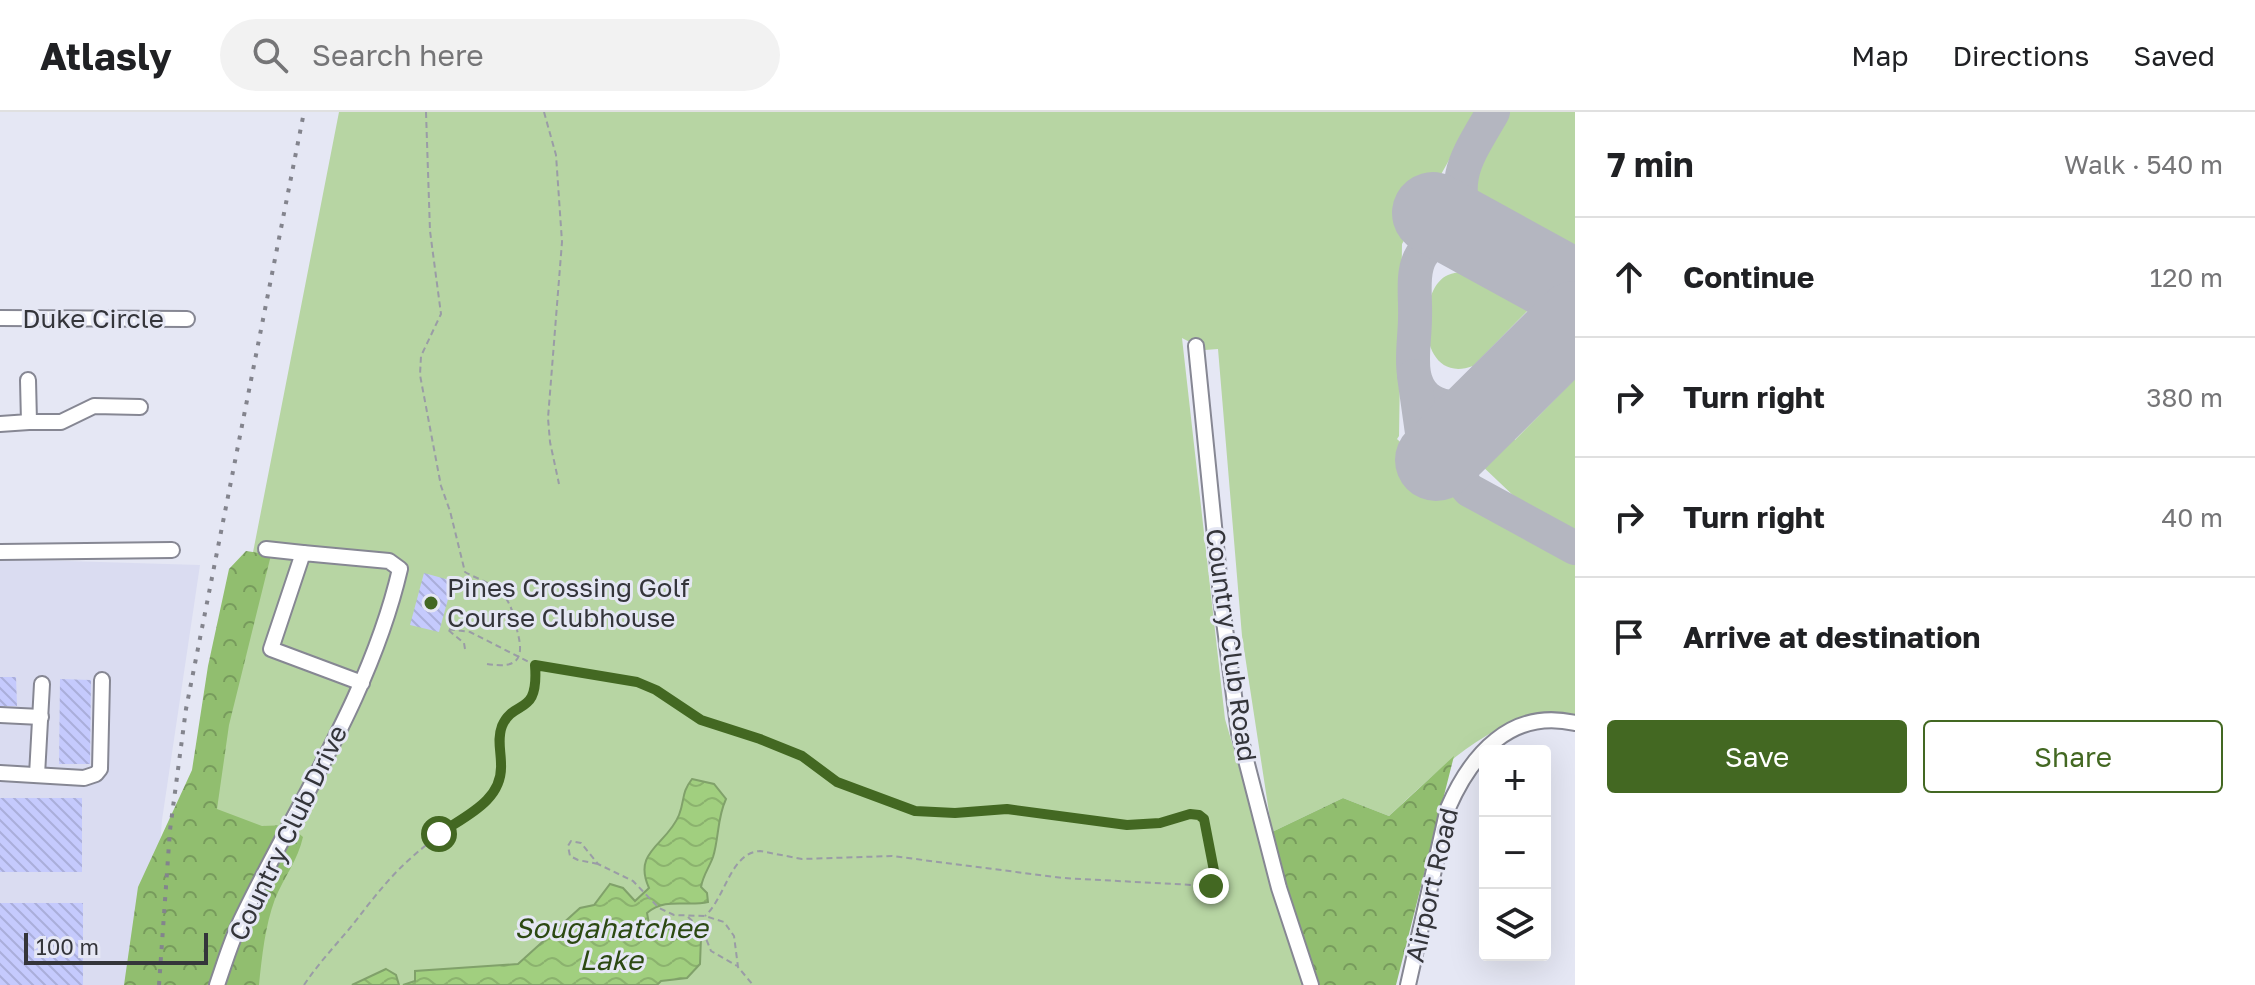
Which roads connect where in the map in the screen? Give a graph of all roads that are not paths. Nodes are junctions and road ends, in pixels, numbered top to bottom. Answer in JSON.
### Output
{"nodes":[{"id":1,"x":0,"y":318,"type":"edge"},
{"id":2,"x":187,"y":319,"type":"dead end"},
{"id":3,"x":1196,"y":346,"type":"dead end"},
{"id":4,"x":28,"y":380,"type":"dead end"},
{"id":5,"x":140,"y":407,"type":"dead end"},
{"id":6,"x":29,"y":422,"type":"junction"},
{"id":7,"x":0,"y":424,"type":"edge"},
{"id":8,"x":266,"y":549,"type":"dead end"},
{"id":9,"x":172,"y":550,"type":"dead end"},
{"id":10,"x":0,"y":552,"type":"edge"},
{"id":11,"x":303,"y":553,"type":"junction"},
{"id":12,"x":102,"y":680,"type":"dead end"},
{"id":13,"x":362,"y":683,"type":"junction"},
{"id":14,"x":42,"y":684,"type":"dead end"},
{"id":15,"x":0,"y":715,"type":"edge"},
{"id":16,"x":41,"y":717,"type":"junction"},
{"id":17,"x":1575,"y":723,"type":"edge"},
{"id":18,"x":0,"y":773,"type":"edge"},
{"id":19,"x":37,"y":775,"type":"junction"},
{"id":20,"x":217,"y":985,"type":"edge"},
{"id":21,"x":1311,"y":985,"type":"edge"},
{"id":22,"x":1408,"y":985,"type":"edge"}],
"edges":[{"from":1,"to":2,"type":"street","name":"Duke Circle"},
{"from":3,"to":21,"type":"street","name":"Country Club Road"},
{"from":4,"to":6,"type":"street"},
{"from":5,"to":6,"type":"street"},
{"from":6,"to":7,"type":"street"},
{"from":8,"to":11,"type":"street"},
{"from":9,"to":10,"type":"street"},
{"from":11,"to":13,"type":"street"},
{"from":11,"to":13,"type":"street","name":"Country Club Drive"},
{"from":12,"to":19,"type":"street"},
{"from":13,"to":20,"type":"street","name":"Country Club Drive"},
{"from":14,"to":16,"type":"street"},
{"from":15,"to":16,"type":"street"},
{"from":16,"to":19,"type":"street"},
{"from":17,"to":22,"type":"street","name":"Airport Road"},
{"from":18,"to":19,"type":"street"}]}
